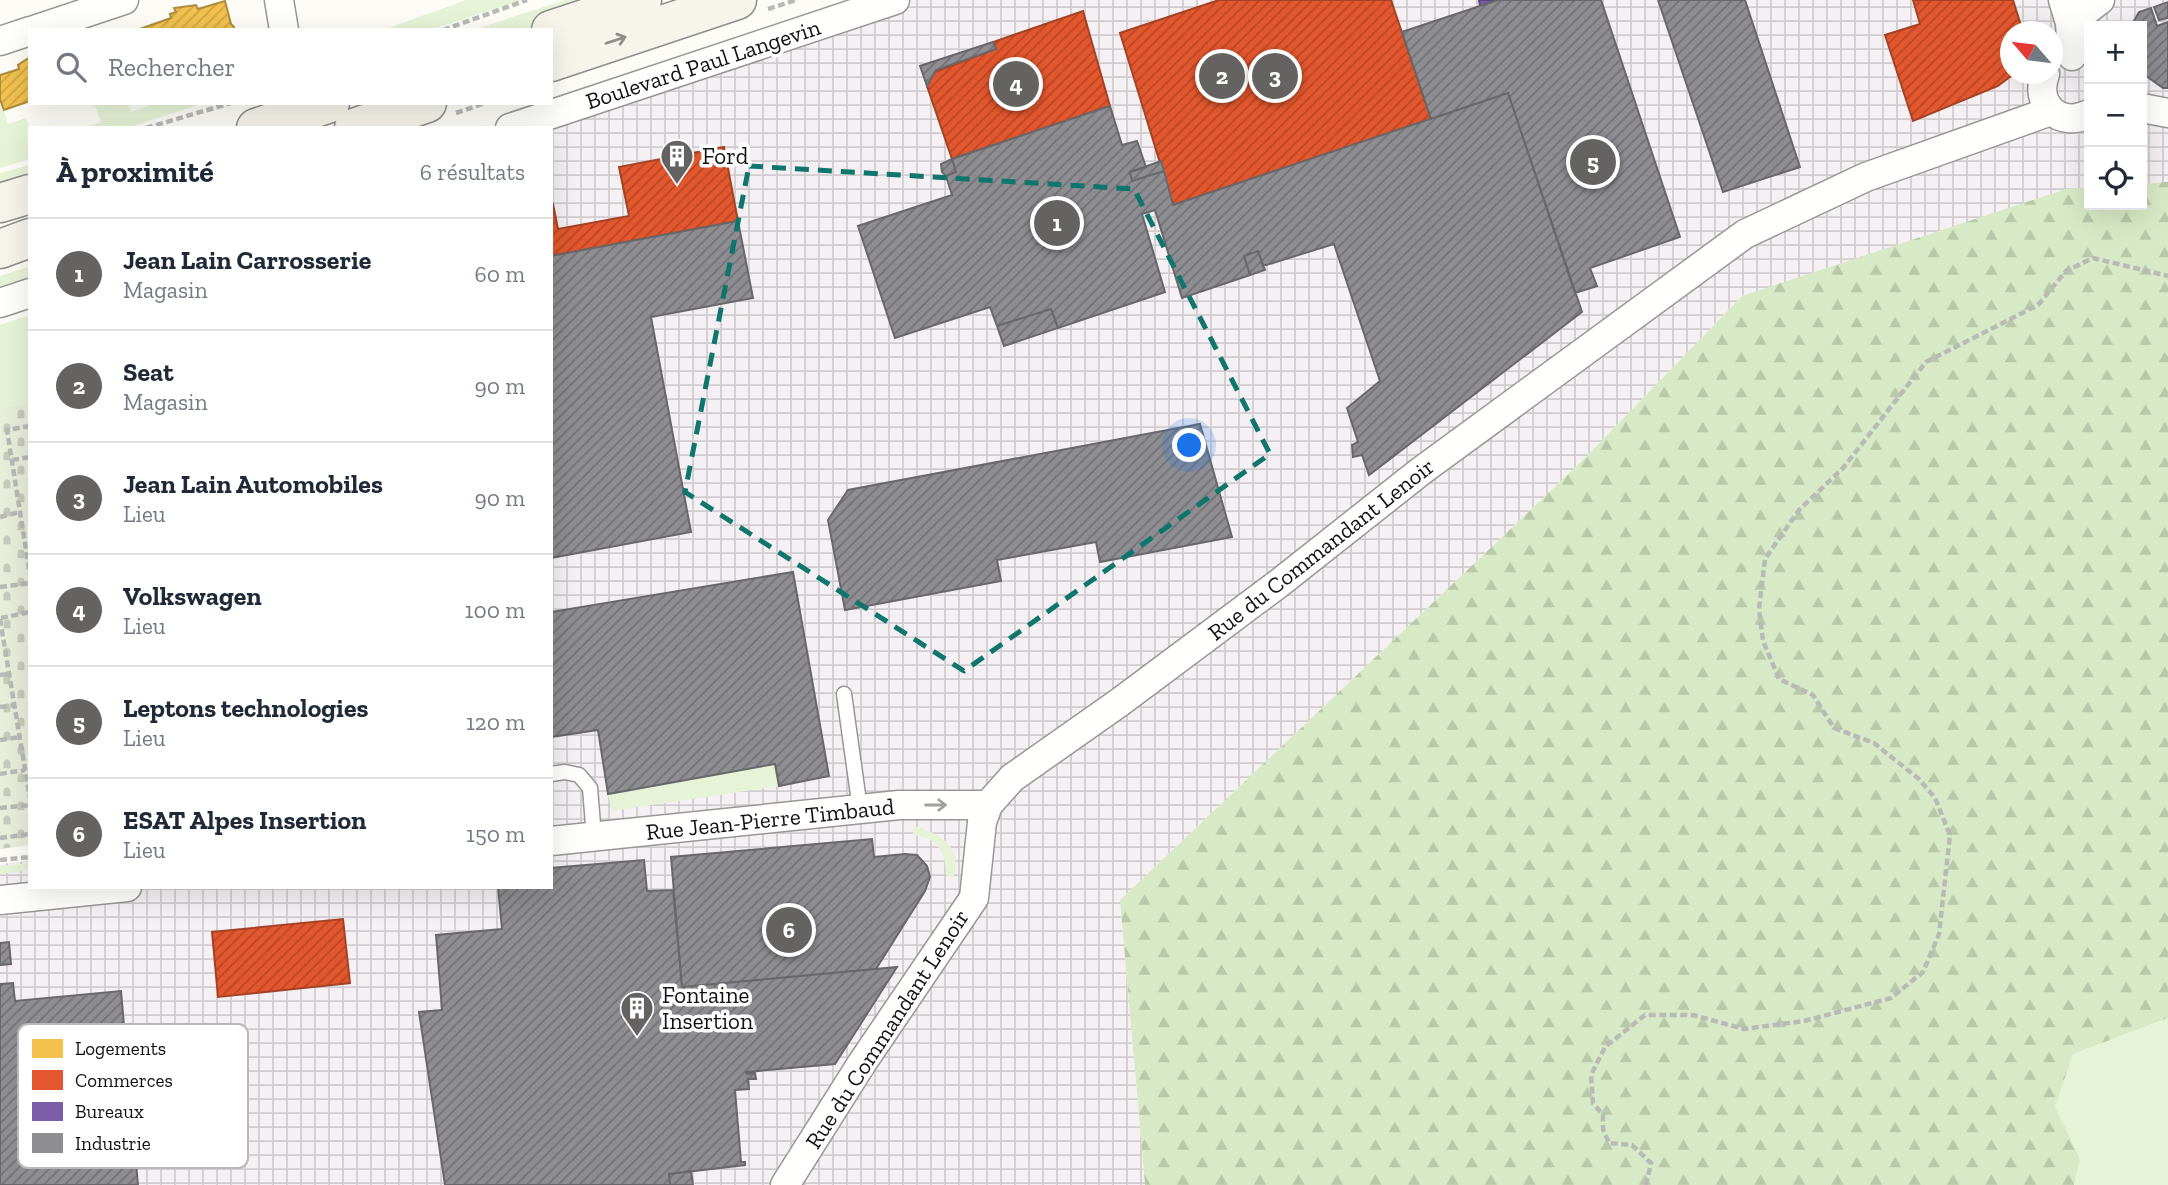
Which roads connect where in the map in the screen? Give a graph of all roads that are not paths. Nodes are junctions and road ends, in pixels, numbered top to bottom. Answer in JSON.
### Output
{"nodes":[{"id":1,"x":124,"y":0,"type":"edge"},
{"id":2,"x":279,"y":0,"type":"edge"},
{"id":3,"x":642,"y":0,"type":"edge"},
{"id":4,"x":737,"y":0,"type":"edge"},
{"id":5,"x":895,"y":0,"type":"edge"},
{"id":6,"x":2100,"y":0,"type":"edge"},
{"id":7,"x":2067,"y":12,"type":"edge"},
{"id":8,"x":38,"y":28,"type":"edge"},
{"id":9,"x":284,"y":28,"type":"edge"},
{"id":10,"x":553,"y":29,"type":"edge"},
{"id":11,"x":28,"y":31,"type":"edge"},
{"id":12,"x":0,"y":41,"type":"edge"},
{"id":13,"x":2071,"y":60,"type":"edge"},
{"id":14,"x":553,"y":61,"type":"edge"},
{"id":15,"x":2043,"y":84,"type":"edge"},
{"id":16,"x":421,"y":105,"type":"edge"},
{"id":17,"x":310,"y":106,"type":"edge"},
{"id":18,"x":2147,"y":109,"type":"edge"},
{"id":19,"x":2051,"y":111,"type":"junction"},
{"id":20,"x":2168,"y":113,"type":"edge"},
{"id":21,"x":2084,"y":116,"type":"edge"},
{"id":22,"x":261,"y":126,"type":"edge"},
{"id":23,"x":360,"y":126,"type":"edge"},
{"id":24,"x":516,"y":126,"type":"edge"},
{"id":25,"x":28,"y":195,"type":"edge"},
{"id":26,"x":0,"y":203,"type":"edge"},
{"id":27,"x":28,"y":239,"type":"edge"},
{"id":28,"x":0,"y":248,"type":"edge"},
{"id":29,"x":28,"y":294,"type":"edge"},
{"id":30,"x":0,"y":303,"type":"edge"},
{"id":31,"x":844,"y":694,"type":"dead end"},
{"id":32,"x":553,"y":774,"type":"edge"},
{"id":33,"x":988,"y":805,"type":"junction"},
{"id":34,"x":860,"y":809,"type":"junction"},
{"id":35,"x":594,"y":837,"type":"junction"},
{"id":36,"x":553,"y":841,"type":"edge"},
{"id":37,"x":107,"y":889,"type":"edge"},
{"id":38,"x":0,"y":900,"type":"edge"},
{"id":39,"x":785,"y":1185,"type":"edge"}],
"edges":[{"from":1,"to":8,"type":"street"},
{"from":2,"to":9,"type":"street"},
{"from":3,"to":10,"type":"main road"},
{"from":14,"to":4,"type":"main road","one_way":true},
{"from":5,"to":24,"type":"street","name":"Boulevard Paul Langevin"},
{"from":6,"to":7,"type":"street"},
{"from":7,"to":13,"type":"street"},
{"from":11,"to":12,"type":"street"},
{"from":15,"to":19,"type":"street"},
{"from":16,"to":23,"type":"main road"},
{"from":17,"to":22,"type":"main road"},
{"from":18,"to":20,"type":"street"},
{"from":19,"to":21,"type":"street"},
{"from":19,"to":33,"type":"street","name":"Rue du Commandant Lenoir"},
{"from":25,"to":26,"type":"main road"},
{"from":27,"to":28,"type":"main road"},
{"from":29,"to":30,"type":"street"},
{"from":31,"to":34,"type":"lane"},
{"from":32,"to":35,"type":"lane"},
{"from":34,"to":33,"type":"street","name":"Rue Jean-Pierre Timbaud","one_way":true},
{"from":33,"to":39,"type":"street","name":"Rue du Commandant Lenoir"},
{"from":34,"to":35,"type":"street","name":"Rue Jean-Pierre Timbaud"},
{"from":35,"to":36,"type":"street","name":"Rue Jean-Pierre Timbaud"},
{"from":37,"to":38,"type":"street"}]}
